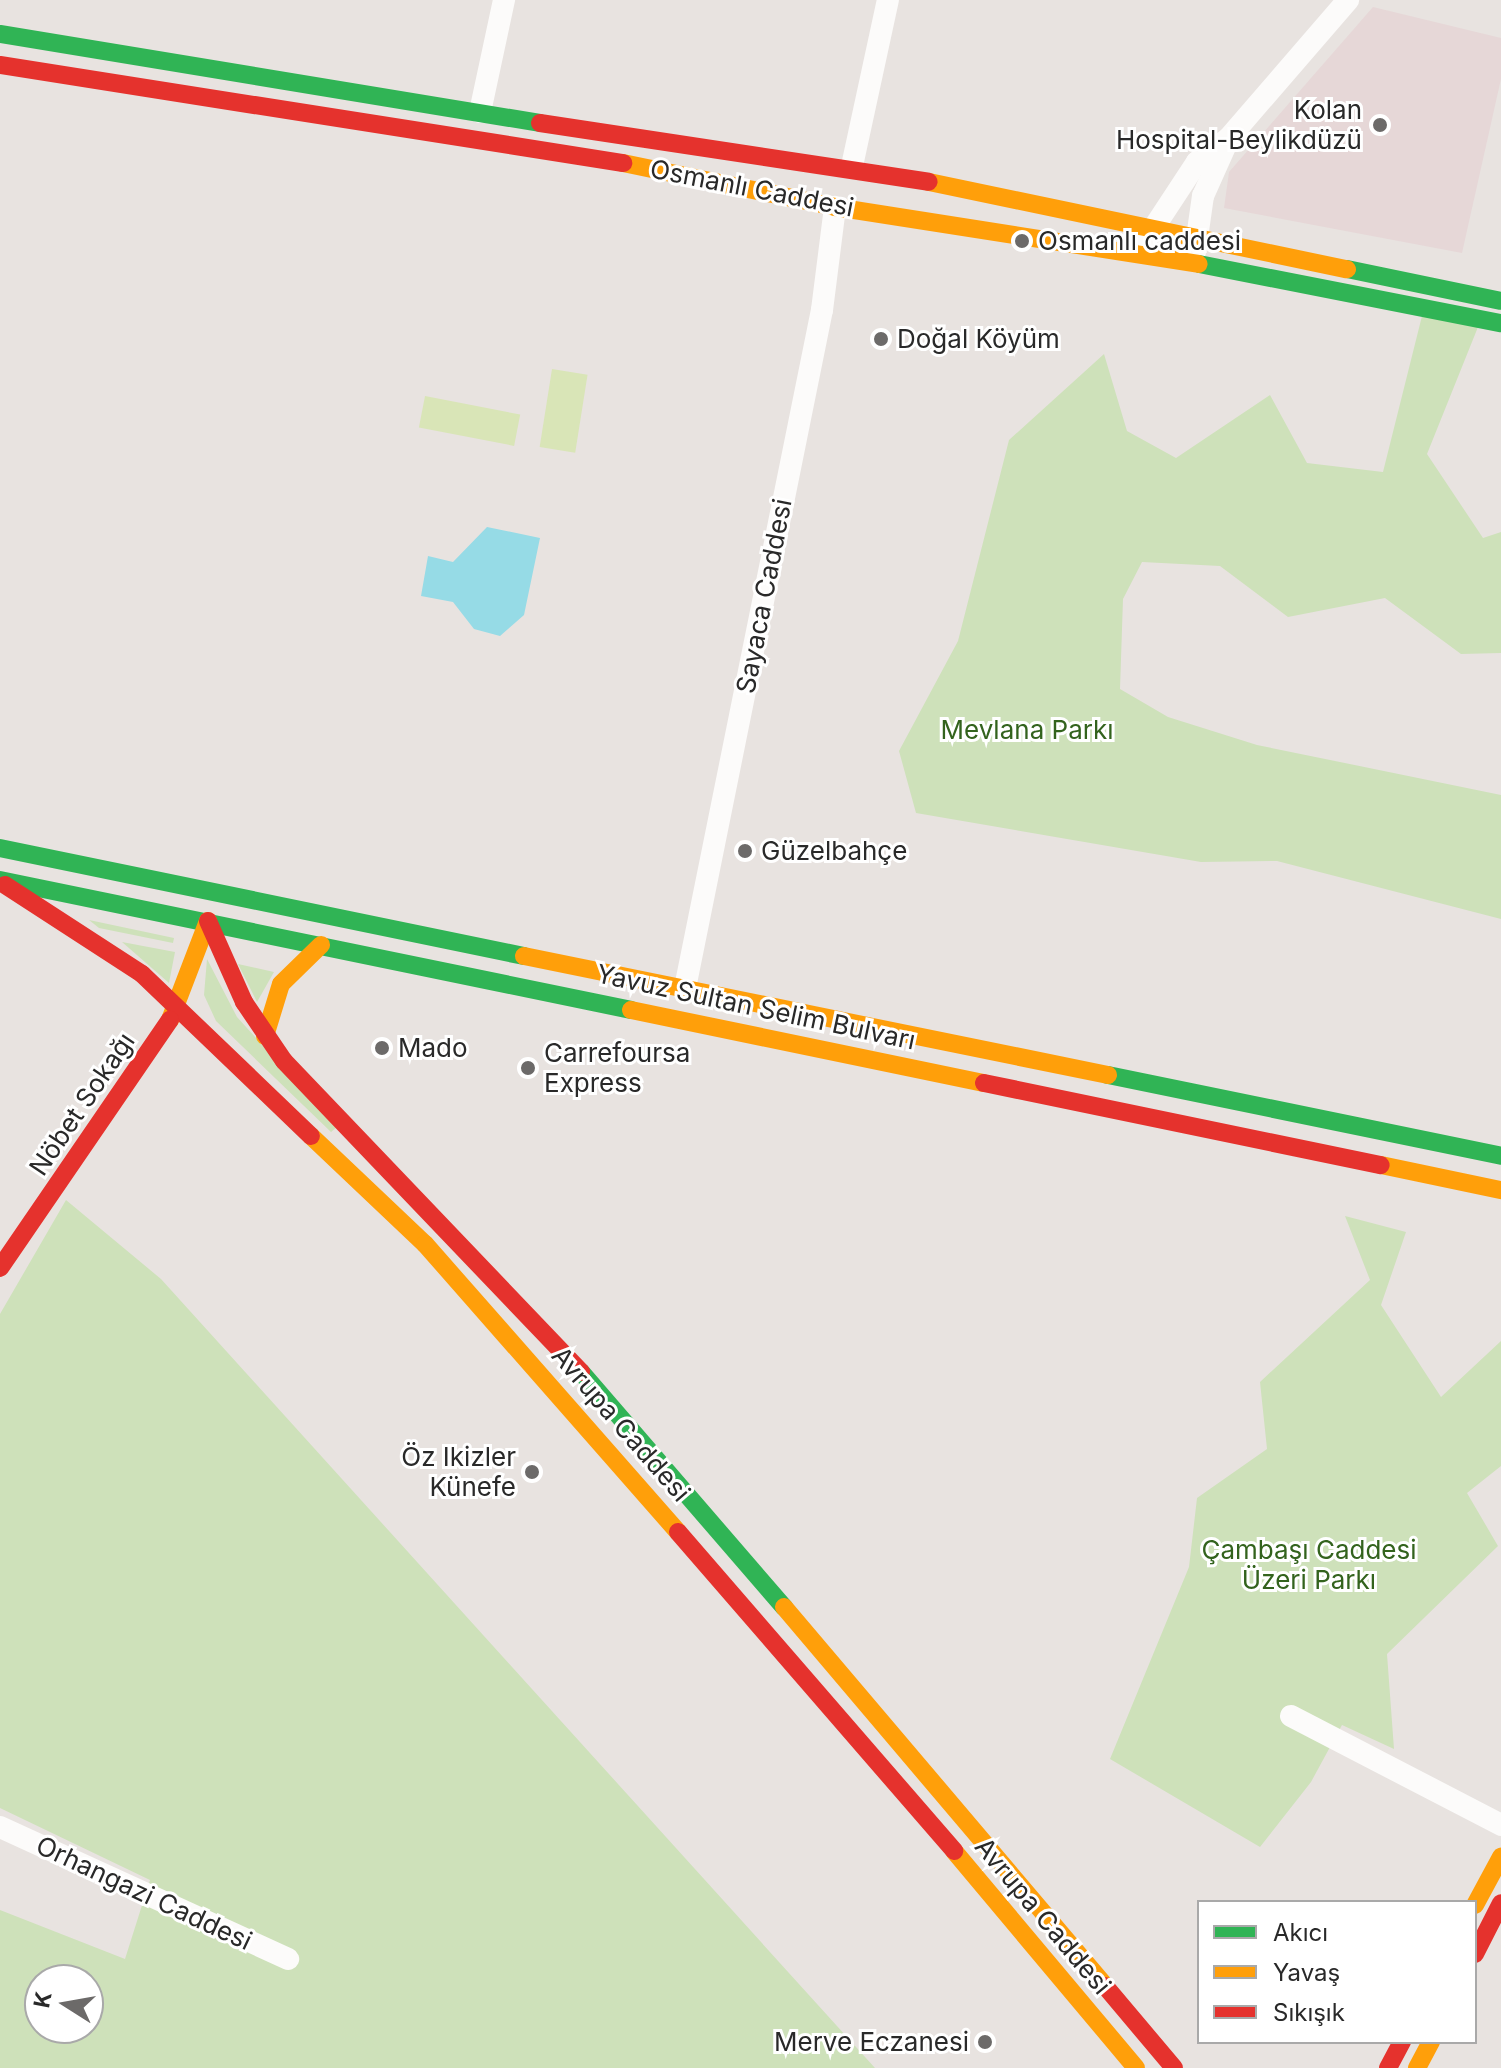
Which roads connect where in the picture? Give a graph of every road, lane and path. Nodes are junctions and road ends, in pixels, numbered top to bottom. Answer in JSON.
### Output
{"nodes":[{"id":1,"x":504,"y":0,"type":"edge"},
{"id":2,"x":888,"y":0,"type":"edge"},
{"id":3,"x":1348,"y":0,"type":"edge"},
{"id":4,"x":0,"y":34,"type":"edge"},
{"id":5,"x":0,"y":65,"type":"edge"},
{"id":6,"x":480,"y":112,"type":"junction"},
{"id":7,"x":1228,"y":139,"type":"junction"},
{"id":8,"x":849,"y":168,"type":"junction"},
{"id":9,"x":838,"y":207,"type":"junction"},
{"id":10,"x":1149,"y":227,"type":"junction"},
{"id":11,"x":1198,"y":235,"type":"junction"},
{"id":12,"x":1144,"y":253,"type":"junction"},
{"id":13,"x":1194,"y":262,"type":"junction"},
{"id":14,"x":1501,"y":301,"type":"edge"},
{"id":15,"x":1501,"y":323,"type":"edge"},
{"id":16,"x":0,"y":848,"type":"edge"},
{"id":17,"x":0,"y":881,"type":"edge"},
{"id":18,"x":214,"y":893,"type":"junction"},
{"id":19,"x":208,"y":921,"type":"junction"},
{"id":20,"x":321,"y":945,"type":"junction"},
{"id":21,"x":686,"y":983,"type":"junction"},
{"id":22,"x":713,"y":989,"type":"junction"},
{"id":23,"x":179,"y":1007,"type":"junction"},
{"id":24,"x":681,"y":1020,"type":"junction"},
{"id":25,"x":702,"y":1024,"type":"junction"},
{"id":26,"x":265,"y":1036,"type":"junction"},
{"id":27,"x":1501,"y":1156,"type":"edge"},
{"id":28,"x":1501,"y":1190,"type":"edge"},
{"id":29,"x":0,"y":1268,"type":"edge"},
{"id":30,"x":1291,"y":1716,"type":"dead end"},
{"id":31,"x":1501,"y":1825,"type":"edge"},
{"id":32,"x":0,"y":1827,"type":"edge"},
{"id":33,"x":1501,"y":1857,"type":"edge"},
{"id":34,"x":1477,"y":1901,"type":"edge"},
{"id":35,"x":1501,"y":1903,"type":"edge"},
{"id":36,"x":1495,"y":1933,"type":"edge"},
{"id":37,"x":1477,"y":1952,"type":"edge"},
{"id":38,"x":288,"y":1959,"type":"dead end"},
{"id":39,"x":1401,"y":2044,"type":"edge"},
{"id":40,"x":1430,"y":2044,"type":"edge"},
{"id":41,"x":1136,"y":2068,"type":"edge"},
{"id":42,"x":1174,"y":2068,"type":"edge"},
{"id":43,"x":1388,"y":2068,"type":"edge"},
{"id":44,"x":1417,"y":2068,"type":"edge"}],
"edges":[{"from":1,"to":6,"type":"street"},
{"from":2,"to":8,"type":"street"},
{"from":3,"to":7,"type":"street"},
{"from":4,"to":6,"type":"main road","name":"Osmanlı Caddesi"},
{"from":5,"to":9,"type":"main road","name":"Osmanlı Caddesi"},
{"from":6,"to":8,"type":"main road","name":"Osmanlı Caddesi"},
{"from":7,"to":10,"type":"street"},
{"from":7,"to":11,"type":"street"},
{"from":8,"to":9,"type":"main road"},
{"from":8,"to":9,"type":"main road"},
{"from":8,"to":10,"type":"main road","name":"Osmanlı Caddesi"},
{"from":9,"to":12,"type":"main road","name":"Osmanlı Caddesi"},
{"from":9,"to":21,"type":"street","name":"Sayaca Caddesi"},
{"from":10,"to":11,"type":"main road","name":"Osmanlı Caddesi"},
{"from":10,"to":12,"type":"street"},
{"from":11,"to":13,"type":"street"},
{"from":11,"to":14,"type":"main road","name":"Osmanlı Caddesi"},
{"from":12,"to":13,"type":"main road","name":"Osmanlı Caddesi"},
{"from":13,"to":15,"type":"main road","name":"Osmanlı Caddesi"},
{"from":16,"to":18,"type":"main road","name":"Yavuz Sultan Selim Bulvarı"},
{"from":17,"to":19,"type":"main road","name":"Yavuz Sultan Selim Bulvarı"},
{"from":17,"to":23,"type":"main road","name":"Avrupa Caddesi"},
{"from":18,"to":19,"type":"main road","name":"Nöbet Sokağı"},
{"from":18,"to":21,"type":"main road","name":"Yavuz Sultan Selim Bulvarı"},
{"from":19,"to":20,"type":"main road","name":"Yavuz Sultan Selim Bulvarı"},
{"from":19,"to":23,"type":"main road","name":"Nöbet Sokağı"},
{"from":19,"to":26,"type":"main road","name":"Avrupa Caddesi"},
{"from":20,"to":24,"type":"main road","name":"Yavuz Sultan Selim Bulvarı"},
{"from":20,"to":26,"type":"main road"},
{"from":21,"to":22,"type":"main road","name":"Yavuz Sultan Selim Bulvarı"},
{"from":21,"to":24,"type":"main road"},
{"from":22,"to":25,"type":"main road"},
{"from":22,"to":27,"type":"main road","name":"Yavuz Sultan Selim Bulvarı"},
{"from":23,"to":29,"type":"main road","name":"Nöbet Sokağı"},
{"from":23,"to":41,"type":"main road","name":"Avrupa Caddesi"},
{"from":24,"to":25,"type":"main road","name":"Yavuz Sultan Selim Bulvarı"},
{"from":25,"to":28,"type":"main road","name":"Yavuz Sultan Selim Bulvarı"},
{"from":26,"to":42,"type":"main road","name":"Avrupa Caddesi"},
{"from":30,"to":31,"type":"street"},
{"from":32,"to":38,"type":"street","name":"Orhangazi Caddesi"},
{"from":33,"to":34,"type":"main road"},
{"from":35,"to":36,"type":"main road"},
{"from":36,"to":37,"type":"main road"},
{"from":39,"to":43,"type":"main road"},
{"from":40,"to":44,"type":"main road"}]}
